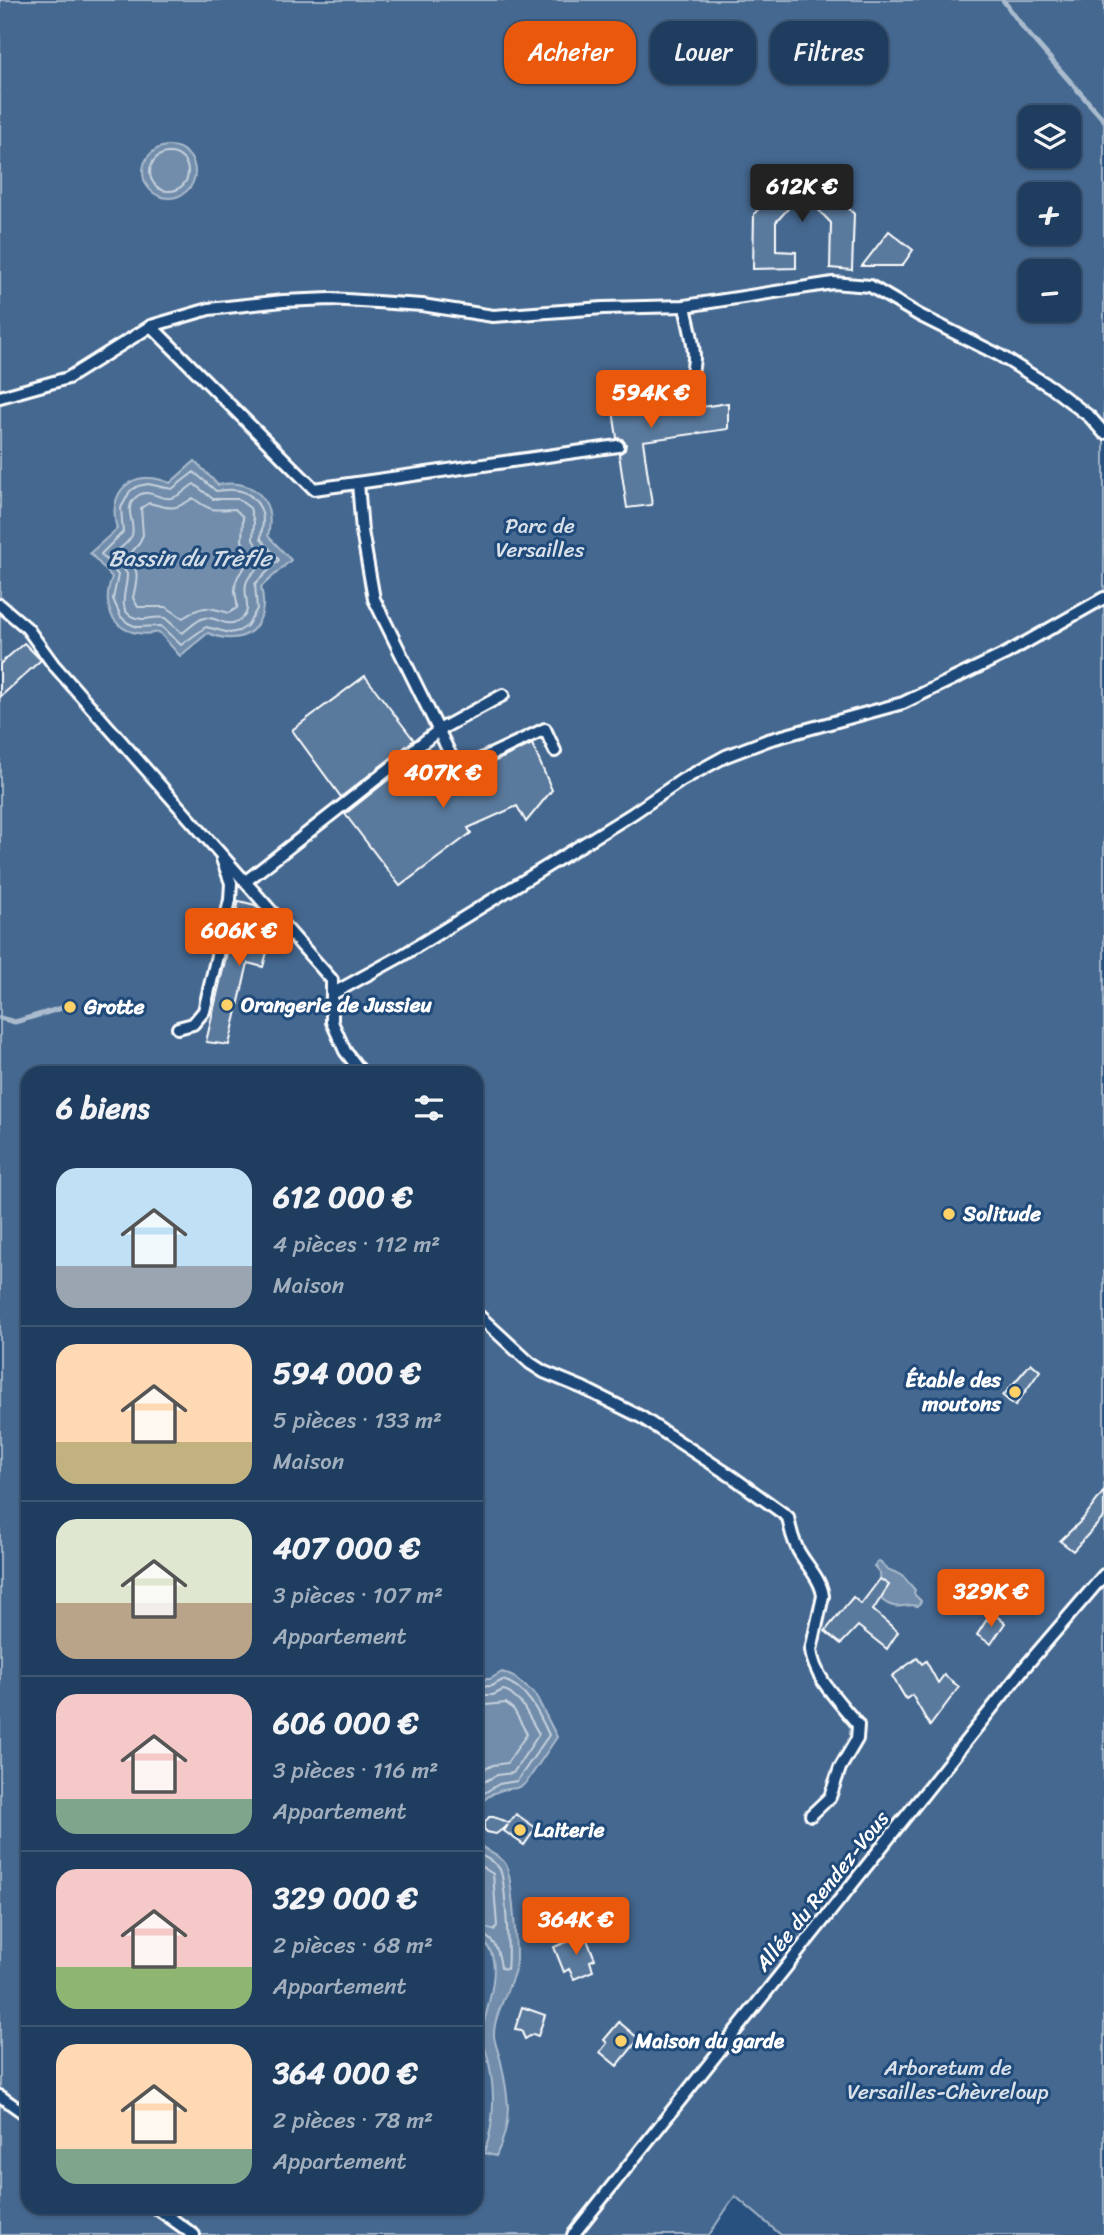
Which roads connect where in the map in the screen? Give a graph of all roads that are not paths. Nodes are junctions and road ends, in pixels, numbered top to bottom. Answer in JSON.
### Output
{"nodes":[{"id":1,"x":685,"y":306,"type":"junction"},
{"id":2,"x":151,"y":326,"type":"junction"},
{"id":3,"x":681,"y":396,"type":"dead end"},
{"id":4,"x":0,"y":397,"type":"edge"},
{"id":5,"x":1104,"y":433,"type":"edge"},
{"id":6,"x":618,"y":446,"type":"dead end"},
{"id":7,"x":358,"y":483,"type":"junction"},
{"id":8,"x":1104,"y":598,"type":"edge"},
{"id":9,"x":0,"y":605,"type":"edge"},
{"id":10,"x":503,"y":695,"type":"dead end"},
{"id":11,"x":439,"y":730,"type":"junction"},
{"id":12,"x":555,"y":751,"type":"dead end"},
{"id":13,"x":219,"y":851,"type":"junction"},
{"id":14,"x":246,"y":881,"type":"junction"},
{"id":15,"x":332,"y":994,"type":"junction"},
{"id":16,"x":178,"y":1028,"type":"dead end"},
{"id":17,"x":357,"y":1066,"type":"edge"},
{"id":18,"x":483,"y":1319,"type":"edge"},
{"id":19,"x":1104,"y":1575,"type":"edge"},
{"id":20,"x":811,"y":1815,"type":"dead end"},
{"id":21,"x":0,"y":2096,"type":"edge"},
{"id":22,"x":21,"y":2111,"type":"edge"},
{"id":23,"x":165,"y":2214,"type":"edge"},
{"id":24,"x":194,"y":2235,"type":"edge"},
{"id":25,"x":573,"y":2235,"type":"edge"}],
"edges":[{"from":1,"to":2,"type":"lane"},
{"from":1,"to":3,"type":"lane"},
{"from":1,"to":5,"type":"lane"},
{"from":2,"to":4,"type":"lane"},
{"from":2,"to":7,"type":"lane"},
{"from":6,"to":7,"type":"lane"},
{"from":7,"to":11,"type":"lane"},
{"from":8,"to":15,"type":"lane"},
{"from":9,"to":13,"type":"lane"},
{"from":10,"to":11,"type":"lane"},
{"from":11,"to":12,"type":"lane"},
{"from":11,"to":14,"type":"lane"},
{"from":13,"to":14,"type":"lane"},
{"from":13,"to":16,"type":"lane"},
{"from":14,"to":15,"type":"lane"},
{"from":15,"to":17,"type":"lane"},
{"from":18,"to":20,"type":"lane"},
{"from":19,"to":25,"type":"lane","name":"Allée du Rendez-Vous"},
{"from":21,"to":22,"type":"lane"},
{"from":23,"to":24,"type":"lane"}]}
